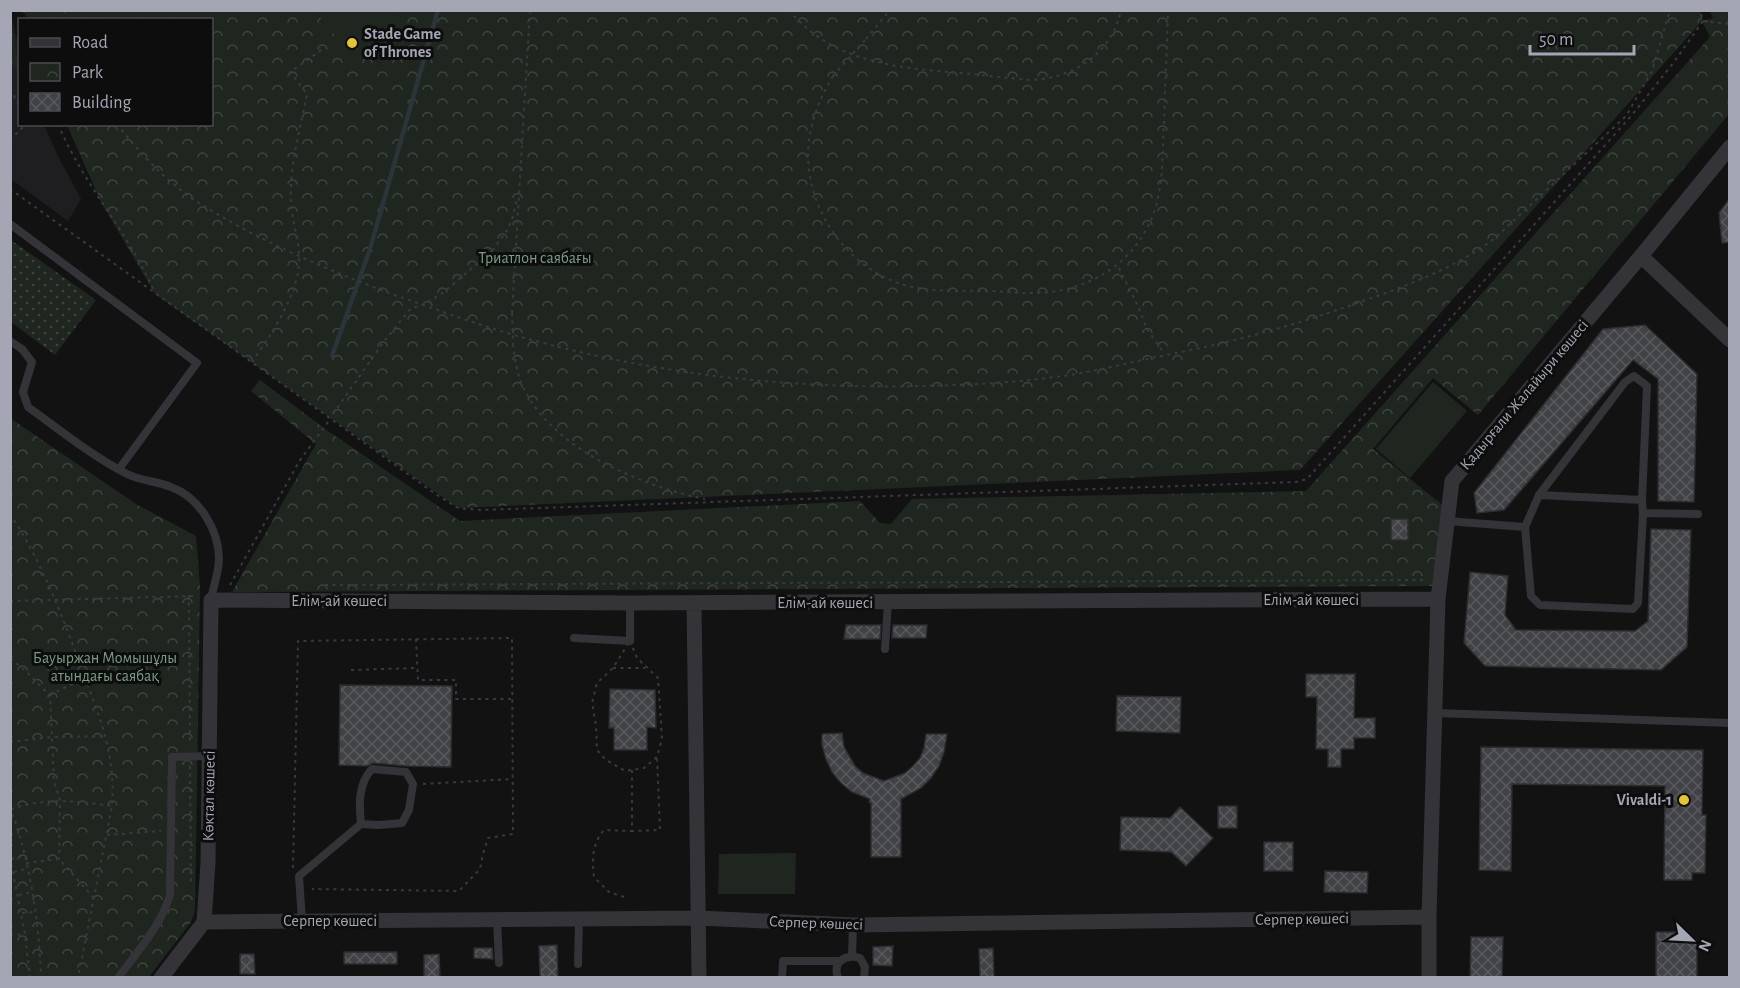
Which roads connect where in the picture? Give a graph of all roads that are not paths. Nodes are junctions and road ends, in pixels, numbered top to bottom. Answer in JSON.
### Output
{"nodes":[{"id":1,"x":1730,"y":147,"type":"edge"},
{"id":2,"x":10,"y":224,"type":"edge"},
{"id":3,"x":1641,"y":256,"type":"junction"},
{"id":4,"x":1730,"y":340,"type":"edge"},
{"id":5,"x":10,"y":341,"type":"edge"},
{"id":6,"x":119,"y":469,"type":"junction"},
{"id":7,"x":1539,"y":495,"type":"junction"},
{"id":8,"x":1642,"y":500,"type":"junction"},
{"id":9,"x":1643,"y":513,"type":"junction"},
{"id":10,"x":1698,"y":514,"type":"dead end"},
{"id":11,"x":1448,"y":521,"type":"junction"},
{"id":12,"x":1525,"y":526,"type":"junction"},
{"id":13,"x":1438,"y":599,"type":"junction"},
{"id":14,"x":211,"y":600,"type":"junction"},
{"id":15,"x":888,"y":602,"type":"junction"},
{"id":16,"x":630,"y":603,"type":"junction"},
{"id":17,"x":694,"y":603,"type":"junction"},
{"id":18,"x":574,"y":638,"type":"dead end"},
{"id":19,"x":885,"y":649,"type":"dead end"},
{"id":20,"x":1435,"y":713,"type":"junction"},
{"id":21,"x":1730,"y":723,"type":"edge"},
{"id":22,"x":209,"y":756,"type":"junction"},
{"id":23,"x":361,"y":824,"type":"junction"},
{"id":24,"x":1429,"y":917,"type":"junction"},
{"id":25,"x":699,"y":918,"type":"junction"},
{"id":26,"x":579,"y":919,"type":"junction"},
{"id":27,"x":497,"y":920,"type":"junction"},
{"id":28,"x":302,"y":921,"type":"junction"},
{"id":29,"x":204,"y":922,"type":"junction"},
{"id":30,"x":853,"y":925,"type":"junction"},
{"id":31,"x":852,"y":956,"type":"junction"},
{"id":32,"x":839,"y":961,"type":"junction"},
{"id":33,"x":499,"y":963,"type":"dead end"},
{"id":34,"x":578,"y":964,"type":"dead end"},
{"id":35,"x":118,"y":978,"type":"edge"},
{"id":36,"x":161,"y":978,"type":"edge"},
{"id":37,"x":699,"y":978,"type":"edge"},
{"id":38,"x":782,"y":978,"type":"edge"},
{"id":39,"x":838,"y":978,"type":"edge"},
{"id":40,"x":864,"y":978,"type":"edge"},
{"id":41,"x":1429,"y":978,"type":"edge"}],
"edges":[{"from":1,"to":3,"type":"street","name":"Қадырғали Жалайыри көшесі"},
{"from":2,"to":6,"type":"lane"},
{"from":3,"to":4,"type":"street"},
{"from":3,"to":11,"type":"street","name":"Қадырғали Жалайыри көшесі"},
{"from":5,"to":6,"type":"lane"},
{"from":6,"to":14,"type":"lane"},
{"from":7,"to":8,"type":"lane"},
{"from":7,"to":8,"type":"lane"},
{"from":7,"to":12,"type":"lane"},
{"from":8,"to":9,"type":"lane"},
{"from":9,"to":10,"type":"lane"},
{"from":9,"to":12,"type":"lane"},
{"from":11,"to":12,"type":"lane"},
{"from":11,"to":13,"type":"street","name":"Қадырғали Жалайыри көшесі"},
{"from":13,"to":15,"type":"street","name":"Елім-ай көшесі"},
{"from":13,"to":20,"type":"street","name":"Қадырғали Жалайыри көшесі"},
{"from":14,"to":16,"type":"street","name":"Елім-ай көшесі"},
{"from":14,"to":22,"type":"street","name":"Көктал көшесі"},
{"from":15,"to":17,"type":"street","name":"Елім-ай көшесі"},
{"from":15,"to":19,"type":"lane"},
{"from":16,"to":17,"type":"street","name":"Елім-ай көшесі"},
{"from":16,"to":18,"type":"lane"},
{"from":17,"to":25,"type":"street"},
{"from":20,"to":21,"type":"lane"},
{"from":20,"to":24,"type":"street","name":"Қадырғали Жалайыри көшесі"},
{"from":22,"to":29,"type":"street","name":"Көктал көшесі"},
{"from":22,"to":35,"type":"lane"},
{"from":23,"to":23,"type":"lane"},
{"from":23,"to":28,"type":"lane"},
{"from":24,"to":30,"type":"street","name":"Серпер көшесі"},
{"from":24,"to":41,"type":"street","name":"Қадырғали Жалайыри көшесі"},
{"from":25,"to":26,"type":"street","name":"Серпер көшесі"},
{"from":25,"to":30,"type":"street","name":"Серпер көшесі"},
{"from":25,"to":37,"type":"street"},
{"from":26,"to":27,"type":"street","name":"Серпер көшесі"},
{"from":26,"to":34,"type":"lane"},
{"from":27,"to":28,"type":"street","name":"Серпер көшесі"},
{"from":27,"to":33,"type":"lane"},
{"from":28,"to":29,"type":"street","name":"Серпер көшесі"},
{"from":29,"to":36,"type":"street"},
{"from":30,"to":31,"type":"lane"},
{"from":31,"to":32,"type":"lane"},
{"from":31,"to":40,"type":"lane"},
{"from":32,"to":38,"type":"lane"},
{"from":32,"to":39,"type":"lane"}]}
